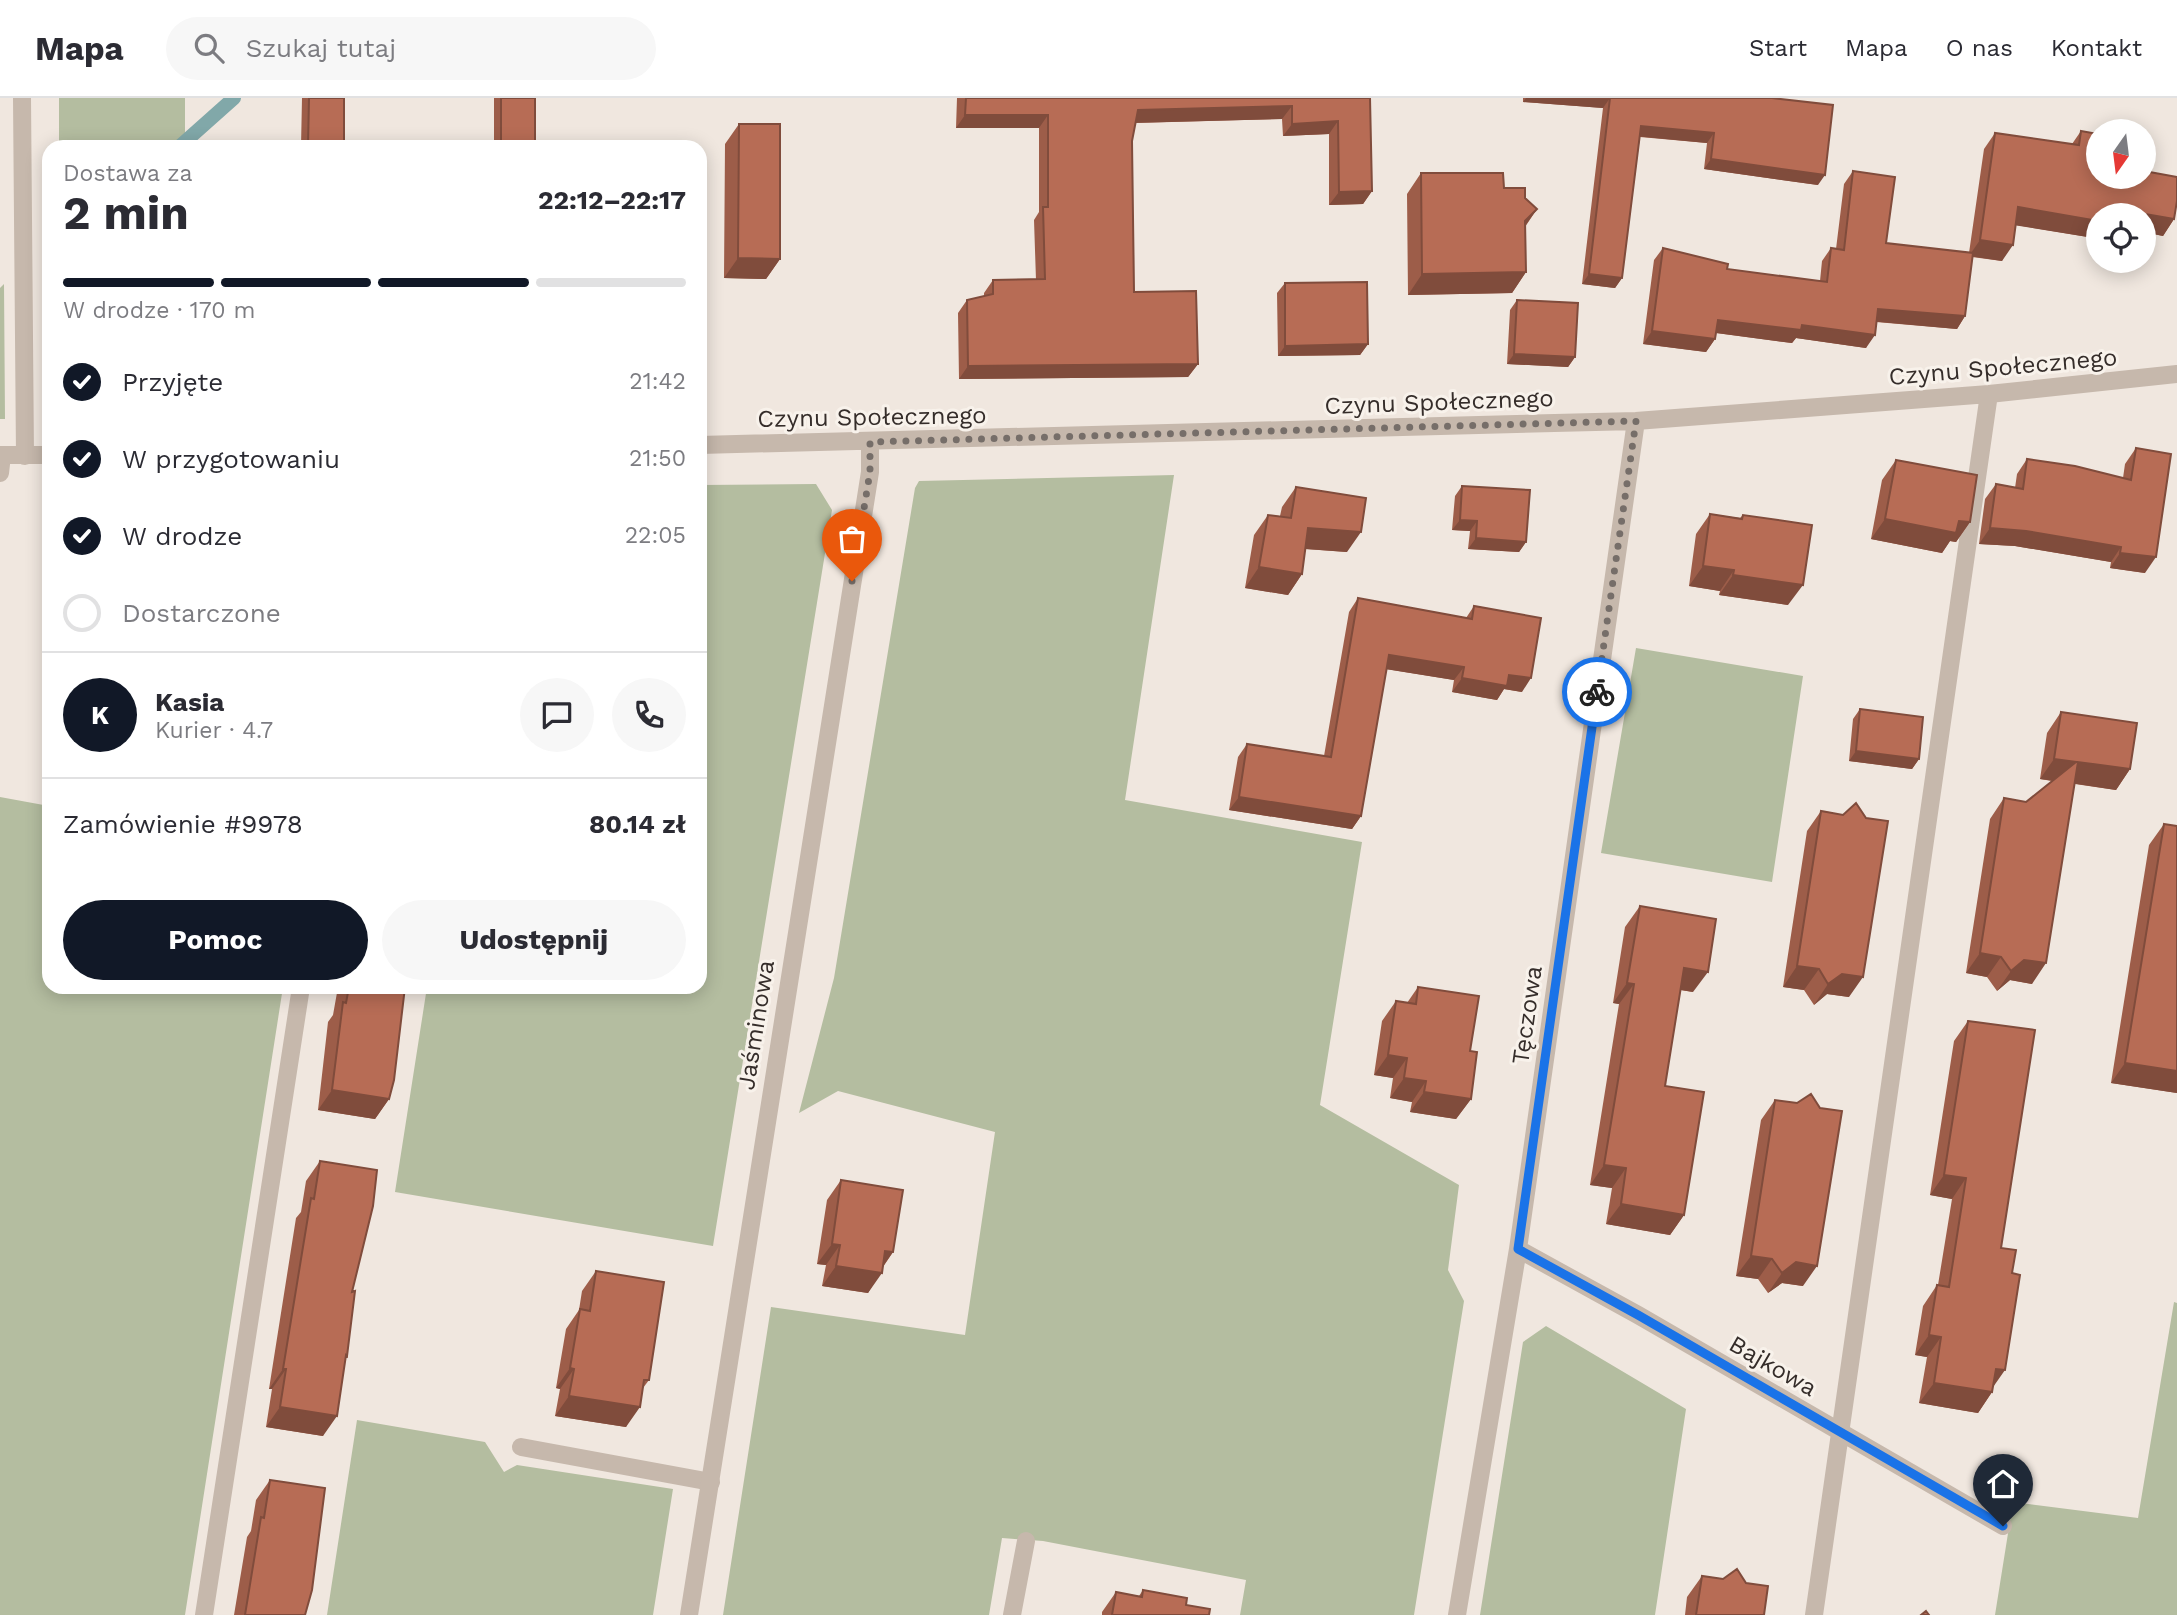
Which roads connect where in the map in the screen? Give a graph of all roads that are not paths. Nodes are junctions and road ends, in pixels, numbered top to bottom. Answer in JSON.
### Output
{"nodes":[{"id":1,"x":22,"y":98,"type":"edge"},
{"id":2,"x":2177,"y":374,"type":"edge"},
{"id":3,"x":1989,"y":394,"type":"junction"},
{"id":4,"x":1636,"y":421,"type":"junction"},
{"id":5,"x":870,"y":442,"type":"junction"},
{"id":6,"x":707,"y":445,"type":"edge"},
{"id":7,"x":1,"y":454,"type":"edge"},
{"id":8,"x":42,"y":455,"type":"edge"},
{"id":9,"x":25,"y":456,"type":"junction"},
{"id":10,"x":0,"y":473,"type":"edge"},
{"id":11,"x":300,"y":994,"type":"edge"},
{"id":12,"x":1518,"y":1249,"type":"junction"},
{"id":13,"x":1841,"y":1433,"type":"junction"},
{"id":14,"x":521,"y":1447,"type":"dead end"},
{"id":15,"x":711,"y":1482,"type":"junction"},
{"id":16,"x":2003,"y":1526,"type":"dead end"},
{"id":17,"x":1026,"y":1541,"type":"dead end"},
{"id":18,"x":204,"y":1615,"type":"edge"},
{"id":19,"x":688,"y":1615,"type":"edge"},
{"id":20,"x":1012,"y":1615,"type":"edge"},
{"id":21,"x":1457,"y":1615,"type":"edge"},
{"id":22,"x":1814,"y":1615,"type":"edge"}],
"edges":[{"from":1,"to":9,"type":"street"},
{"from":2,"to":3,"type":"street","name":"Czynu Społecznego"},
{"from":3,"to":4,"type":"street","name":"Czynu Społecznego"},
{"from":3,"to":13,"type":"street"},
{"from":4,"to":5,"type":"street","name":"Czynu Społecznego"},
{"from":4,"to":12,"type":"street","name":"Tęczowa"},
{"from":5,"to":6,"type":"street","name":"Czynu Społecznego"},
{"from":5,"to":15,"type":"street","name":"Jaśminowa"},
{"from":7,"to":9,"type":"street"},
{"from":7,"to":10,"type":"street"},
{"from":8,"to":9,"type":"street"},
{"from":11,"to":18,"type":"street"},
{"from":12,"to":13,"type":"street","name":"Bajkowa"},
{"from":12,"to":21,"type":"street","name":"Tęczowa"},
{"from":13,"to":16,"type":"street","name":"Bajkowa"},
{"from":13,"to":22,"type":"street"},
{"from":14,"to":15,"type":"street"},
{"from":15,"to":19,"type":"street","name":"Jaśminowa"},
{"from":17,"to":20,"type":"street"}]}
